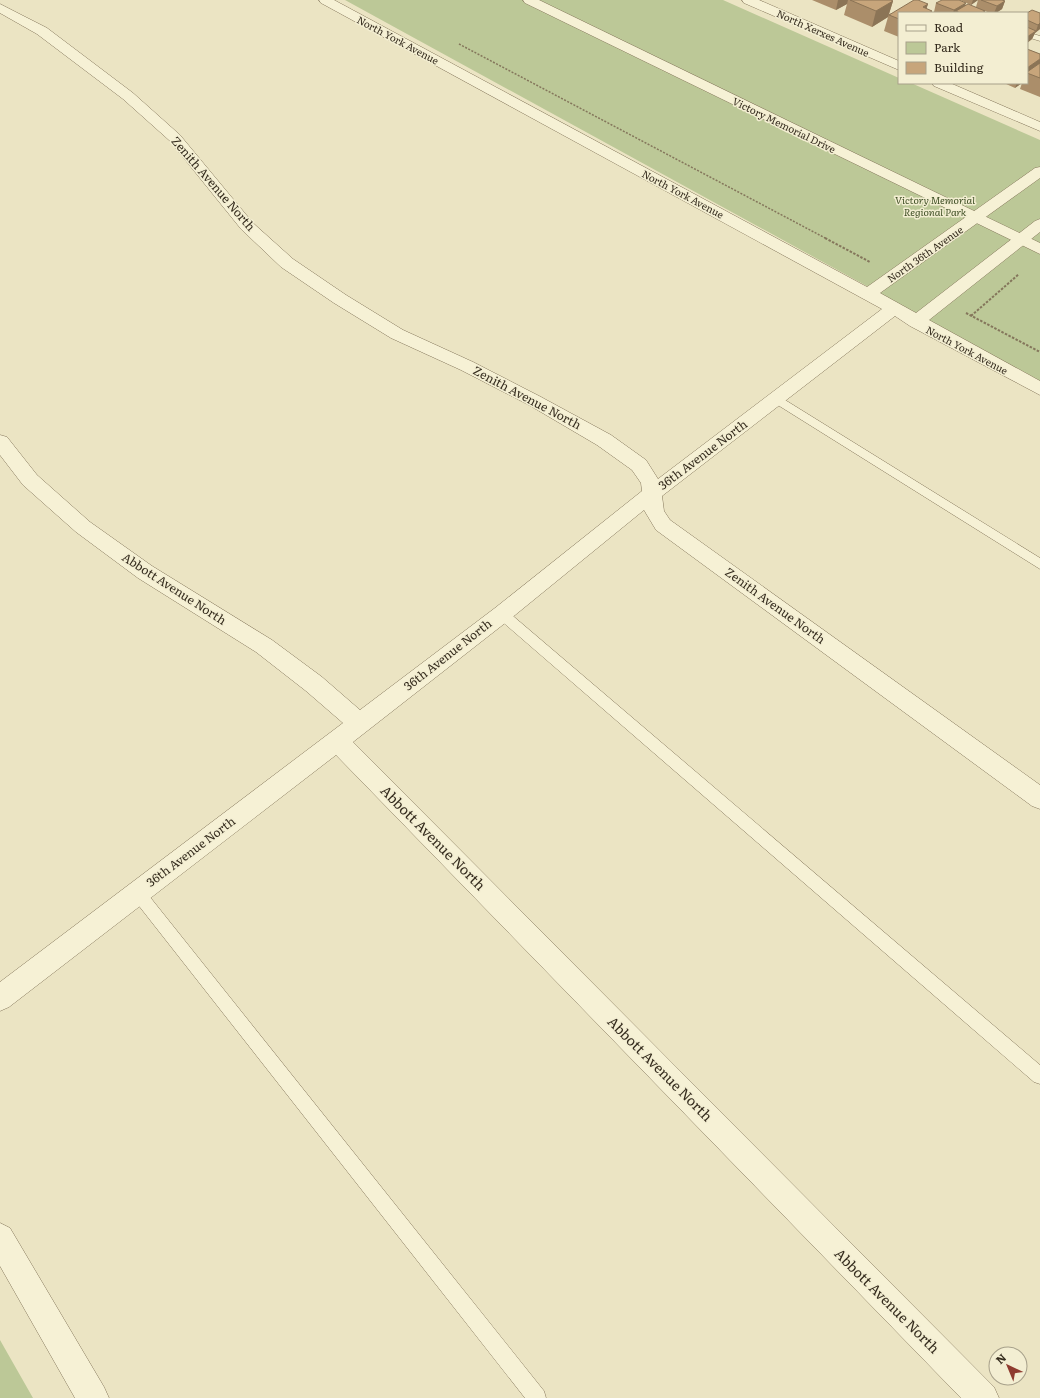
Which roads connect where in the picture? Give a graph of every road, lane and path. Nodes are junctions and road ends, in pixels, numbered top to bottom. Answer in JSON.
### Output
{"nodes":[{"id":1,"x":325,"y":0,"type":"edge"},
{"id":2,"x":529,"y":0,"type":"edge"},
{"id":3,"x":748,"y":0,"type":"edge"},
{"id":4,"x":0,"y":8,"type":"edge"},
{"id":5,"x":1028,"y":34,"type":"edge"},
{"id":6,"x":1040,"y":39,"type":"edge"},
{"id":7,"x":452,"y":41,"type":"dead end"},
{"id":8,"x":898,"y":66,"type":"edge"},
{"id":9,"x":941,"y":84,"type":"edge"},
{"id":10,"x":1040,"y":127,"type":"edge"},
{"id":11,"x":1040,"y":171,"type":"edge"},
{"id":12,"x":976,"y":218,"type":"junction"},
{"id":13,"x":1040,"y":224,"type":"edge"},
{"id":14,"x":1021,"y":240,"type":"junction"},
{"id":15,"x":1040,"y":249,"type":"edge"},
{"id":16,"x":867,"y":260,"type":"dead end"},
{"id":17,"x":1019,"y":274,"type":"dead end"},
{"id":18,"x":868,"y":294,"type":"junction"},
{"id":19,"x":893,"y":309,"type":"junction"},
{"id":20,"x":916,"y":322,"type":"junction"},
{"id":21,"x":1040,"y":352,"type":"edge"},
{"id":22,"x":1040,"y":389,"type":"edge"},
{"id":23,"x":777,"y":399,"type":"junction"},
{"id":24,"x":0,"y":442,"type":"edge"},
{"id":25,"x":650,"y":495,"type":"junction"},
{"id":26,"x":1040,"y":564,"type":"edge"},
{"id":27,"x":502,"y":614,"type":"junction"},
{"id":28,"x":360,"y":724,"type":"junction"},
{"id":29,"x":337,"y":741,"type":"junction"},
{"id":30,"x":1040,"y":798,"type":"edge"},
{"id":31,"x":137,"y":892,"type":"junction"},
{"id":32,"x":0,"y":998,"type":"edge"},
{"id":33,"x":1040,"y":1076,"type":"edge"},
{"id":34,"x":0,"y":1238,"type":"edge"},
{"id":35,"x":93,"y":1398,"type":"edge"},
{"id":36,"x":537,"y":1398,"type":"edge"},
{"id":37,"x":983,"y":1398,"type":"edge"}],
"edges":[{"from":1,"to":18,"type":"street","name":"North York Avenue"},
{"from":2,"to":12,"type":"street","name":"Victory Memorial Drive"},
{"from":3,"to":8,"type":"street","name":"North Xerxes Avenue"},
{"from":4,"to":25,"type":"street","name":"Zenith Avenue North"},
{"from":5,"to":6,"type":"lane"},
{"from":7,"to":16,"type":"path"},
{"from":9,"to":10,"type":"street"},
{"from":11,"to":12,"type":"street","name":"North 36th Avenue"},
{"from":12,"to":14,"type":"street","name":"Victory Memorial Drive"},
{"from":12,"to":18,"type":"street","name":"North 36th Avenue"},
{"from":13,"to":14,"type":"street"},
{"from":14,"to":15,"type":"street","name":"Victory Memorial Drive"},
{"from":14,"to":20,"type":"street"},
{"from":17,"to":21,"type":"path"},
{"from":18,"to":19,"type":"street","name":"North York Avenue"},
{"from":19,"to":20,"type":"street","name":"North York Avenue"},
{"from":19,"to":23,"type":"street","name":"36th Avenue North"},
{"from":20,"to":22,"type":"street","name":"North York Avenue"},
{"from":23,"to":25,"type":"street","name":"36th Avenue North"},
{"from":23,"to":26,"type":"lane"},
{"from":24,"to":28,"type":"street","name":"Abbott Avenue North"},
{"from":25,"to":27,"type":"street","name":"36th Avenue North"},
{"from":25,"to":30,"type":"street","name":"Zenith Avenue North"},
{"from":27,"to":28,"type":"street","name":"36th Avenue North"},
{"from":27,"to":33,"type":"lane"},
{"from":28,"to":29,"type":"street","name":"36th Avenue North"},
{"from":29,"to":31,"type":"street","name":"36th Avenue North"},
{"from":29,"to":37,"type":"street","name":"Abbott Avenue North"},
{"from":31,"to":32,"type":"street","name":"36th Avenue North"},
{"from":31,"to":36,"type":"lane"},
{"from":34,"to":35,"type":"street"}]}
